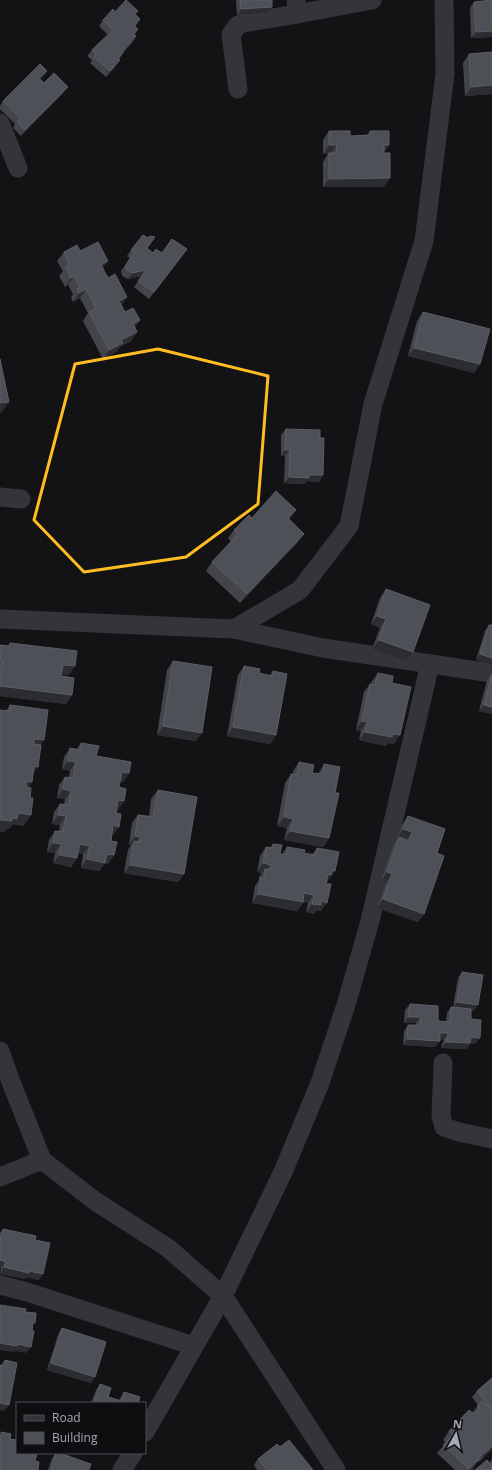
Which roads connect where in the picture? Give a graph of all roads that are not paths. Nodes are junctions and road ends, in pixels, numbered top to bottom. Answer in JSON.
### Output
{"nodes":[{"id":1,"x":372,"y":0,"type":"edge"},
{"id":2,"x":444,"y":0,"type":"edge"},
{"id":3,"x":297,"y":7,"type":"edge"},
{"id":4,"x":238,"y":89,"type":"dead end"},
{"id":5,"x":0,"y":123,"type":"edge"},
{"id":6,"x":18,"y":168,"type":"dead end"},
{"id":7,"x":0,"y":497,"type":"edge"},
{"id":8,"x":21,"y":499,"type":"dead end"},
{"id":9,"x":0,"y":618,"type":"edge"},
{"id":10,"x":234,"y":629,"type":"junction"},
{"id":11,"x":430,"y":664,"type":"junction"},
{"id":12,"x":492,"y":674,"type":"edge"},
{"id":13,"x":0,"y":1051,"type":"edge"},
{"id":14,"x":443,"y":1063,"type":"dead end"},
{"id":15,"x":492,"y":1139,"type":"edge"},
{"id":16,"x":42,"y":1160,"type":"junction"},
{"id":17,"x":0,"y":1177,"type":"edge"},
{"id":18,"x":0,"y":1285,"type":"edge"},
{"id":19,"x":223,"y":1296,"type":"junction"},
{"id":20,"x":194,"y":1346,"type":"junction"},
{"id":21,"x":146,"y":1430,"type":"edge"},
{"id":22,"x":132,"y":1454,"type":"edge"},
{"id":23,"x":122,"y":1470,"type":"edge"},
{"id":24,"x":336,"y":1470,"type":"edge"}],
"edges":[{"from":1,"to":3,"type":"street"},
{"from":2,"to":10,"type":"street"},
{"from":3,"to":4,"type":"street"},
{"from":5,"to":6,"type":"street"},
{"from":7,"to":8,"type":"street"},
{"from":9,"to":10,"type":"street"},
{"from":10,"to":11,"type":"street"},
{"from":11,"to":12,"type":"street"},
{"from":11,"to":19,"type":"street"},
{"from":13,"to":16,"type":"street"},
{"from":14,"to":15,"type":"street"},
{"from":16,"to":17,"type":"street"},
{"from":16,"to":19,"type":"street"},
{"from":18,"to":20,"type":"street"},
{"from":19,"to":20,"type":"street"},
{"from":19,"to":24,"type":"street"},
{"from":20,"to":21,"type":"street"},
{"from":22,"to":23,"type":"street"}]}
